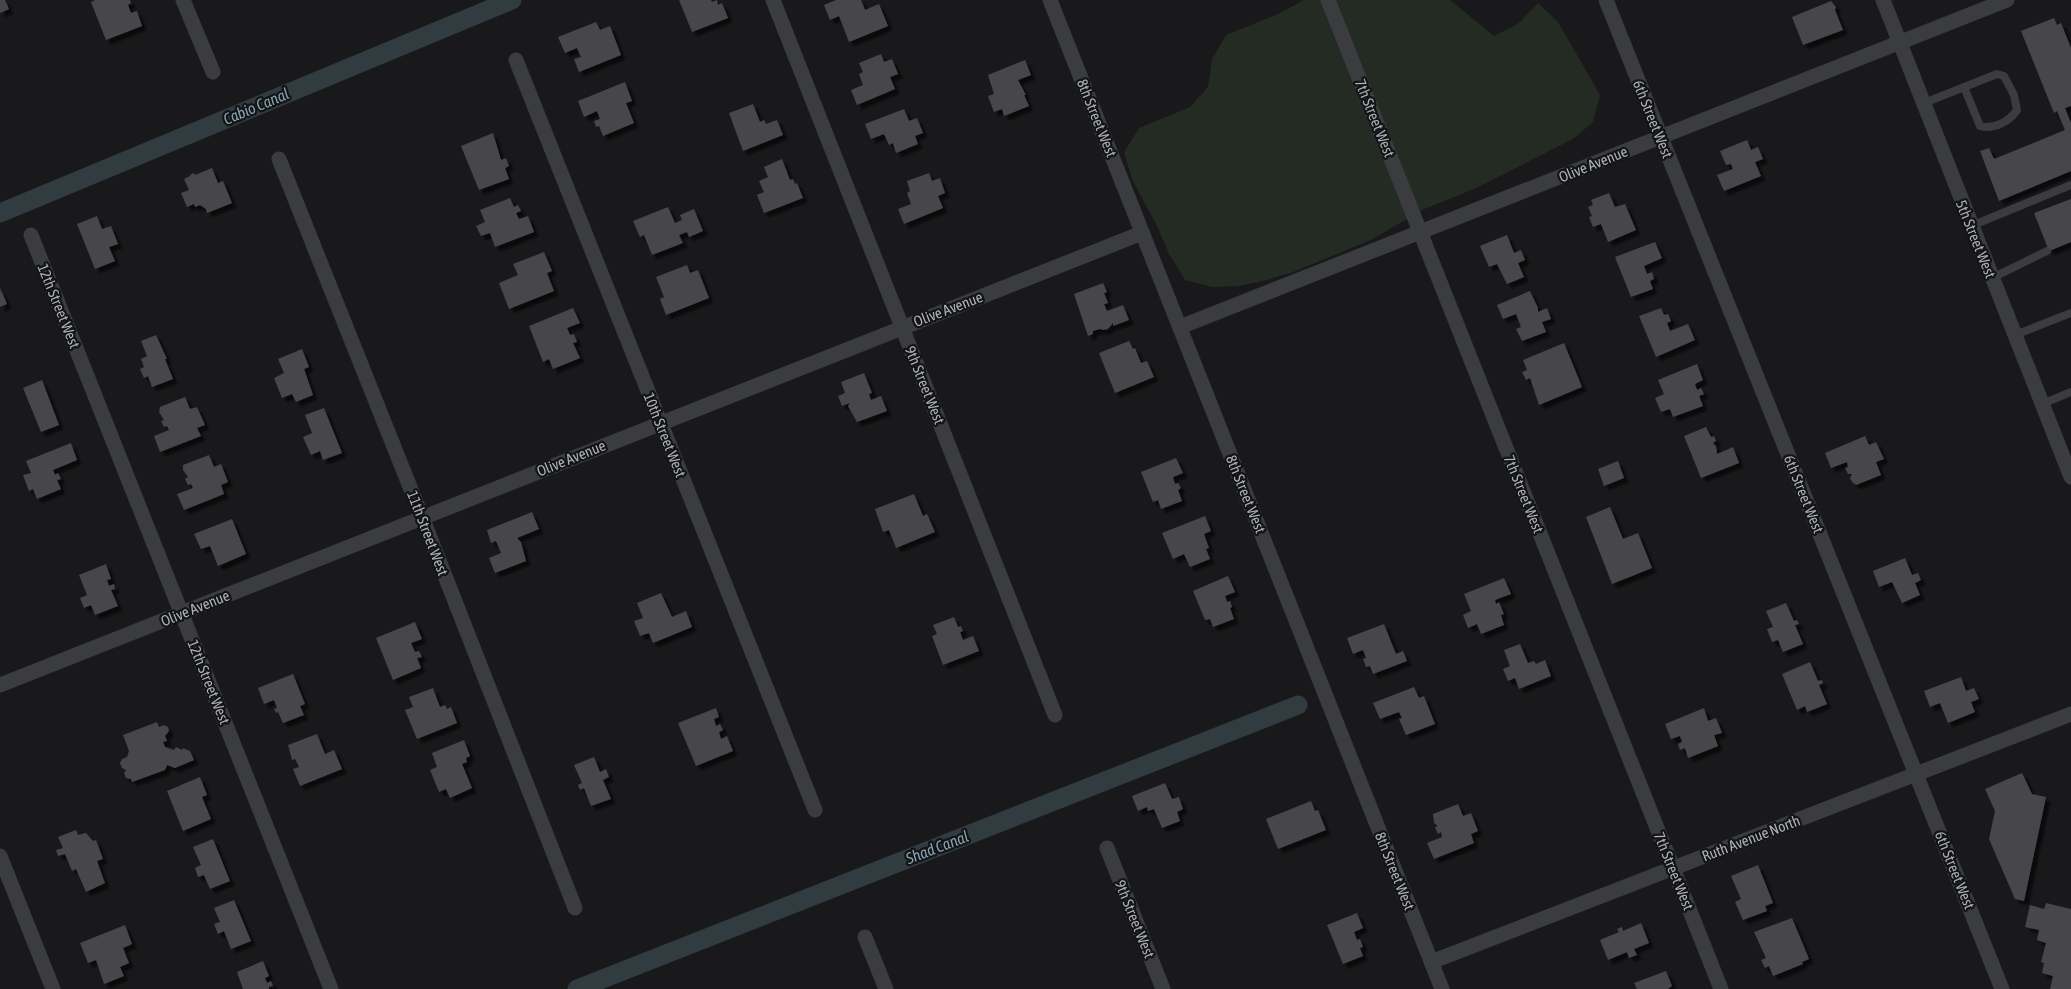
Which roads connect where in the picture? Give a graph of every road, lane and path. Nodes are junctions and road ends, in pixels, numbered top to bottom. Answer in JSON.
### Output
{"nodes":[{"id":1,"x":183,"y":0,"type":"edge"},
{"id":2,"x":773,"y":0,"type":"edge"},
{"id":3,"x":1050,"y":0,"type":"edge"},
{"id":4,"x":1328,"y":0,"type":"edge"},
{"id":5,"x":1606,"y":0,"type":"edge"},
{"id":6,"x":1883,"y":0,"type":"edge"},
{"id":7,"x":2007,"y":0,"type":"edge"},
{"id":8,"x":1900,"y":42,"type":"junction"},
{"id":9,"x":516,"y":60,"type":"dead end"},
{"id":10,"x":213,"y":72,"type":"dead end"},
{"id":11,"x":1964,"y":87,"type":"junction"},
{"id":12,"x":1924,"y":104,"type":"junction"},
{"id":13,"x":1661,"y":137,"type":"junction"},
{"id":14,"x":279,"y":159,"type":"dead end"},
{"id":15,"x":2071,"y":185,"type":"edge"},
{"id":16,"x":1971,"y":226,"type":"junction"},
{"id":17,"x":1420,"y":232,"type":"junction"},
{"id":18,"x":1142,"y":233,"type":"junction"},
{"id":19,"x":31,"y":235,"type":"dead end"},
{"id":20,"x":2048,"y":251,"type":"dead end"},
{"id":21,"x":1992,"y":278,"type":"junction"},
{"id":22,"x":2071,"y":313,"type":"edge"},
{"id":23,"x":902,"y":327,"type":"junction"},
{"id":24,"x":1180,"y":328,"type":"junction"},
{"id":25,"x":2014,"y":336,"type":"junction"},
{"id":26,"x":2071,"y":392,"type":"edge"},
{"id":27,"x":2042,"y":404,"type":"junction"},
{"id":28,"x":660,"y":423,"type":"junction"},
{"id":29,"x":2071,"y":477,"type":"edge"},
{"id":30,"x":422,"y":518,"type":"junction"},
{"id":31,"x":181,"y":613,"type":"junction"},
{"id":32,"x":0,"y":684,"type":"edge"},
{"id":33,"x":2071,"y":714,"type":"edge"},
{"id":34,"x":1055,"y":715,"type":"dead end"},
{"id":35,"x":1916,"y":774,"type":"junction"},
{"id":36,"x":815,"y":810,"type":"dead end"},
{"id":37,"x":1107,"y":848,"type":"dead end"},
{"id":38,"x":0,"y":856,"type":"edge"},
{"id":39,"x":1673,"y":868,"type":"junction"},
{"id":40,"x":575,"y":908,"type":"dead end"},
{"id":41,"x":865,"y":937,"type":"dead end"},
{"id":42,"x":1432,"y":962,"type":"junction"},
{"id":43,"x":53,"y":989,"type":"edge"},
{"id":44,"x":331,"y":989,"type":"edge"},
{"id":45,"x":886,"y":989,"type":"edge"},
{"id":46,"x":1163,"y":989,"type":"edge"},
{"id":47,"x":1442,"y":989,"type":"edge"},
{"id":48,"x":1721,"y":989,"type":"edge"},
{"id":49,"x":2002,"y":989,"type":"edge"}],
"edges":[{"from":1,"to":10,"type":"street"},
{"from":2,"to":23,"type":"street","name":"9th Street West"},
{"from":3,"to":18,"type":"street","name":"8th Street West"},
{"from":4,"to":17,"type":"street","name":"7th Street West"},
{"from":5,"to":13,"type":"street","name":"6th Street West"},
{"from":6,"to":8,"type":"street","name":"5th Street West"},
{"from":7,"to":8,"type":"street","name":"Olive Avenue"},
{"from":8,"to":12,"type":"street","name":"5th Street West"},
{"from":8,"to":13,"type":"street","name":"Olive Avenue"},
{"from":9,"to":28,"type":"street","name":"10th Street West"},
{"from":11,"to":11,"type":"lane"},
{"from":11,"to":12,"type":"lane"},
{"from":12,"to":16,"type":"street","name":"5th Street West"},
{"from":13,"to":17,"type":"street","name":"Olive Avenue"},
{"from":13,"to":35,"type":"street","name":"6th Street West"},
{"from":14,"to":30,"type":"street","name":"11th Street West"},
{"from":15,"to":16,"type":"lane"},
{"from":16,"to":21,"type":"street","name":"5th Street West"},
{"from":17,"to":24,"type":"street","name":"Olive Avenue"},
{"from":17,"to":39,"type":"street","name":"7th Street West"},
{"from":18,"to":23,"type":"street","name":"Olive Avenue"},
{"from":18,"to":24,"type":"street","name":"8th Street West"},
{"from":19,"to":31,"type":"street","name":"12th Street West"},
{"from":20,"to":21,"type":"lane"},
{"from":21,"to":25,"type":"street","name":"5th Street West"},
{"from":22,"to":25,"type":"lane"},
{"from":23,"to":28,"type":"street","name":"Olive Avenue"},
{"from":23,"to":34,"type":"street","name":"9th Street West"},
{"from":24,"to":42,"type":"street","name":"8th Street West"},
{"from":25,"to":27,"type":"street","name":"5th Street West"},
{"from":26,"to":27,"type":"lane"},
{"from":27,"to":29,"type":"street","name":"5th Street West"},
{"from":28,"to":30,"type":"street","name":"Olive Avenue"},
{"from":28,"to":36,"type":"street","name":"10th Street West"},
{"from":30,"to":31,"type":"street","name":"Olive Avenue"},
{"from":30,"to":40,"type":"street","name":"11th Street West"},
{"from":31,"to":32,"type":"street","name":"Olive Avenue"},
{"from":31,"to":44,"type":"street","name":"12th Street West"},
{"from":33,"to":35,"type":"street","name":"Ruth Avenue North"},
{"from":35,"to":39,"type":"street","name":"Ruth Avenue North"},
{"from":35,"to":49,"type":"street","name":"6th Street West"},
{"from":37,"to":46,"type":"street","name":"9th Street West"},
{"from":38,"to":43,"type":"street"},
{"from":39,"to":42,"type":"street","name":"Ruth Avenue North"},
{"from":39,"to":48,"type":"street","name":"7th Street West"},
{"from":41,"to":45,"type":"street"},
{"from":42,"to":47,"type":"street","name":"8th Street West"}]}
